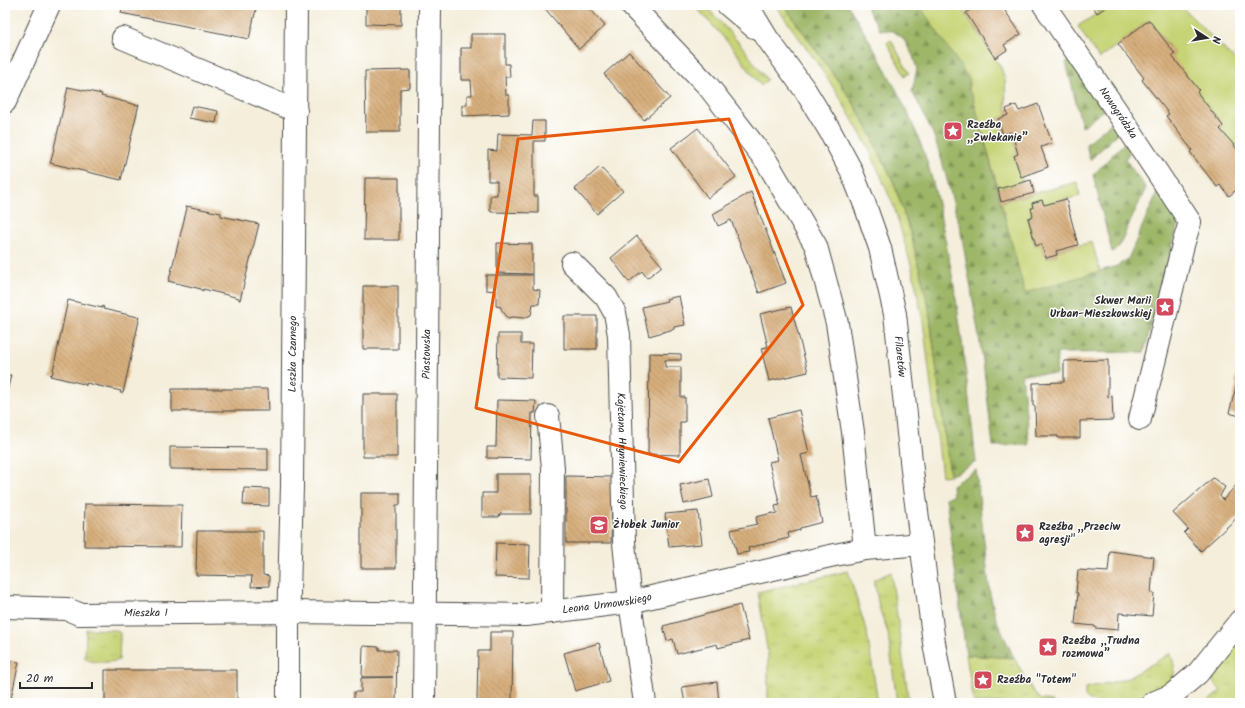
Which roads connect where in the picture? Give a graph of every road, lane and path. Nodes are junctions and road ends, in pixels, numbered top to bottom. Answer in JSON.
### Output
{"nodes":[{"id":1,"x":50,"y":5,"type":"edge"},
{"id":2,"x":296,"y":5,"type":"edge"},
{"id":3,"x":430,"y":5,"type":"edge"},
{"id":4,"x":631,"y":5,"type":"edge"},
{"id":5,"x":728,"y":5,"type":"edge"},
{"id":6,"x":747,"y":5,"type":"edge"},
{"id":7,"x":1044,"y":5,"type":"edge"},
{"id":8,"x":123,"y":38,"type":"dead end"},
{"id":9,"x":767,"y":38,"type":"junction"},
{"id":10,"x":5,"y":102,"type":"edge"},
{"id":11,"x":296,"y":111,"type":"junction"},
{"id":12,"x":572,"y":263,"type":"dead end"},
{"id":13,"x":548,"y":416,"type":"dead end"},
{"id":14,"x":1140,"y":419,"type":"dead end"},
{"id":15,"x":921,"y":544,"type":"junction"},
{"id":16,"x":864,"y":549,"type":"junction"},
{"id":17,"x":630,"y":602,"type":"junction"},
{"id":18,"x":5,"y":607,"type":"edge"},
{"id":19,"x":288,"y":612,"type":"junction"},
{"id":20,"x":552,"y":612,"type":"junction"},
{"id":21,"x":425,"y":614,"type":"junction"},
{"id":22,"x":1240,"y":622,"type":"edge"},
{"id":23,"x":288,"y":703,"type":"edge"},
{"id":24,"x":424,"y":703,"type":"edge"},
{"id":25,"x":645,"y":703,"type":"edge"},
{"id":26,"x":945,"y":703,"type":"edge"},
{"id":27,"x":1153,"y":703,"type":"edge"}],
"edges":[{"from":1,"to":10,"type":"street"},
{"from":2,"to":11,"type":"street","name":"Leszka Czarnego"},
{"from":3,"to":21,"type":"street","name":"Piastowska"},
{"from":4,"to":16,"type":"street"},
{"from":5,"to":9,"type":"street","name":"Filaretów"},
{"from":6,"to":9,"type":"street","name":"Filaretów"},
{"from":7,"to":14,"type":"street","name":"Nowogródzka"},
{"from":8,"to":11,"type":"street"},
{"from":9,"to":15,"type":"street","name":"Filaretów"},
{"from":11,"to":19,"type":"street","name":"Leszka Czarnego"},
{"from":12,"to":17,"type":"street","name":"Kajetana Hryniewieckiego"},
{"from":13,"to":20,"type":"street"},
{"from":15,"to":16,"type":"street","name":"Leona Urmowskiego"},
{"from":15,"to":26,"type":"street","name":"Filaretów"},
{"from":16,"to":17,"type":"street","name":"Leona Urmowskiego"},
{"from":17,"to":20,"type":"street","name":"Leona Urmowskiego"},
{"from":17,"to":25,"type":"street","name":"Kajetana Hryniewieckiego"},
{"from":18,"to":19,"type":"street","name":"Mieszka I"},
{"from":19,"to":21,"type":"street","name":"Leona Urmowskiego"},
{"from":19,"to":23,"type":"street","name":"Leszka Czarnego"},
{"from":20,"to":21,"type":"street","name":"Leona Urmowskiego"},
{"from":21,"to":24,"type":"street","name":"Piastowska"},
{"from":22,"to":27,"type":"street"}]}
